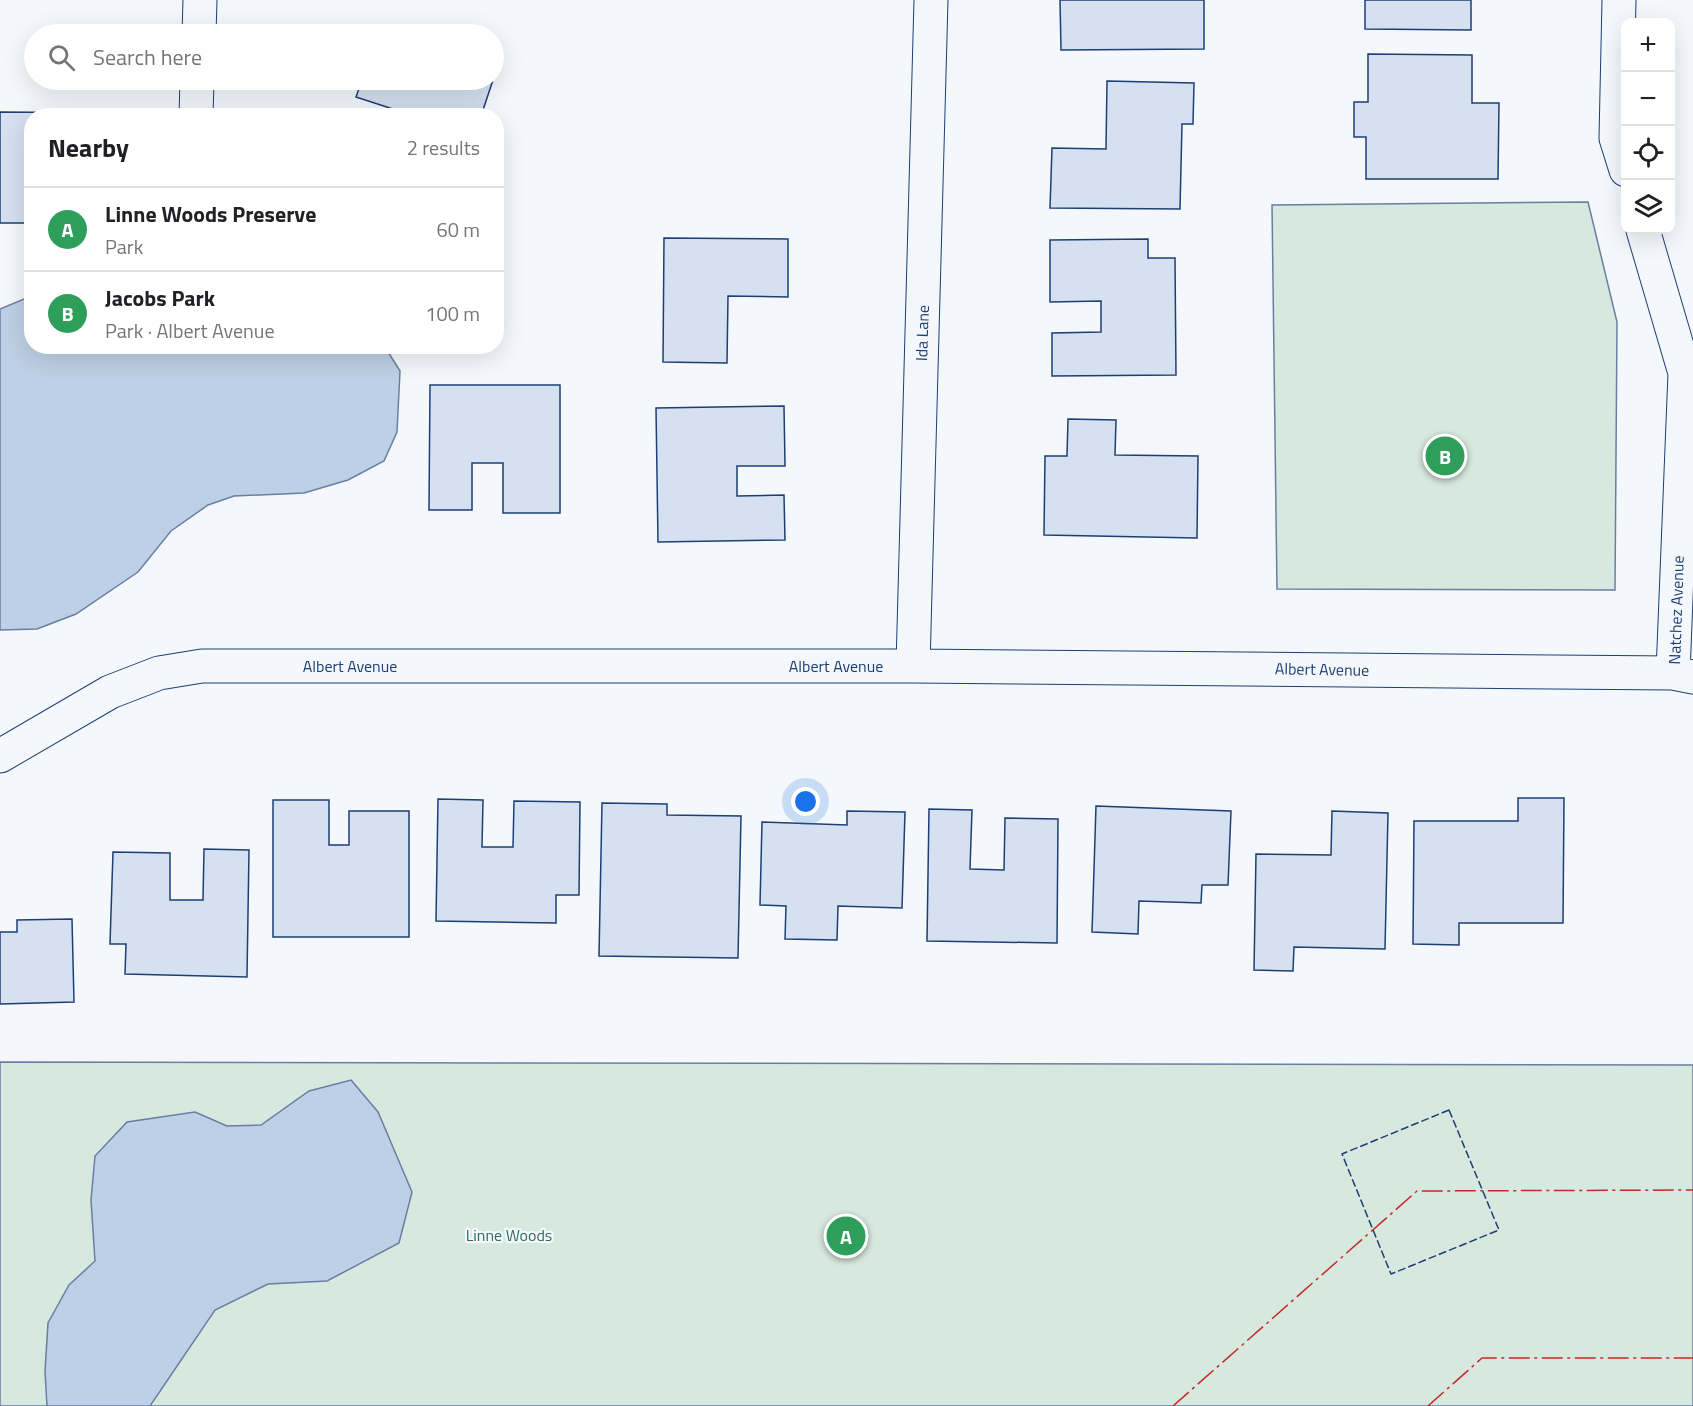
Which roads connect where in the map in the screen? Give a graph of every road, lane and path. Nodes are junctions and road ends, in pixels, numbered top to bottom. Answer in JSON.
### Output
{"nodes":[{"id":1,"x":200,"y":0,"type":"edge"},
{"id":2,"x":931,"y":0,"type":"edge"},
{"id":3,"x":1619,"y":0,"type":"edge"},
{"id":4,"x":199,"y":24,"type":"edge"},
{"id":5,"x":197,"y":90,"type":"edge"},
{"id":6,"x":196,"y":108,"type":"edge"},
{"id":7,"x":1621,"y":154,"type":"edge"},
{"id":8,"x":1644,"y":234,"type":"edge"},
{"id":9,"x":913,"y":666,"type":"junction"},
{"id":10,"x":1683,"y":675,"type":"edge"},
{"id":11,"x":0,"y":756,"type":"edge"}],
"edges":[{"from":1,"to":4,"type":"street"},
{"from":2,"to":9,"type":"street","name":"Ida Lane"},
{"from":3,"to":7,"type":"street"},
{"from":5,"to":6,"type":"street"},
{"from":8,"to":10,"type":"street","name":"Natchez Avenue"},
{"from":9,"to":10,"type":"street","name":"Albert Avenue"},
{"from":9,"to":11,"type":"street","name":"Albert Avenue"}]}
